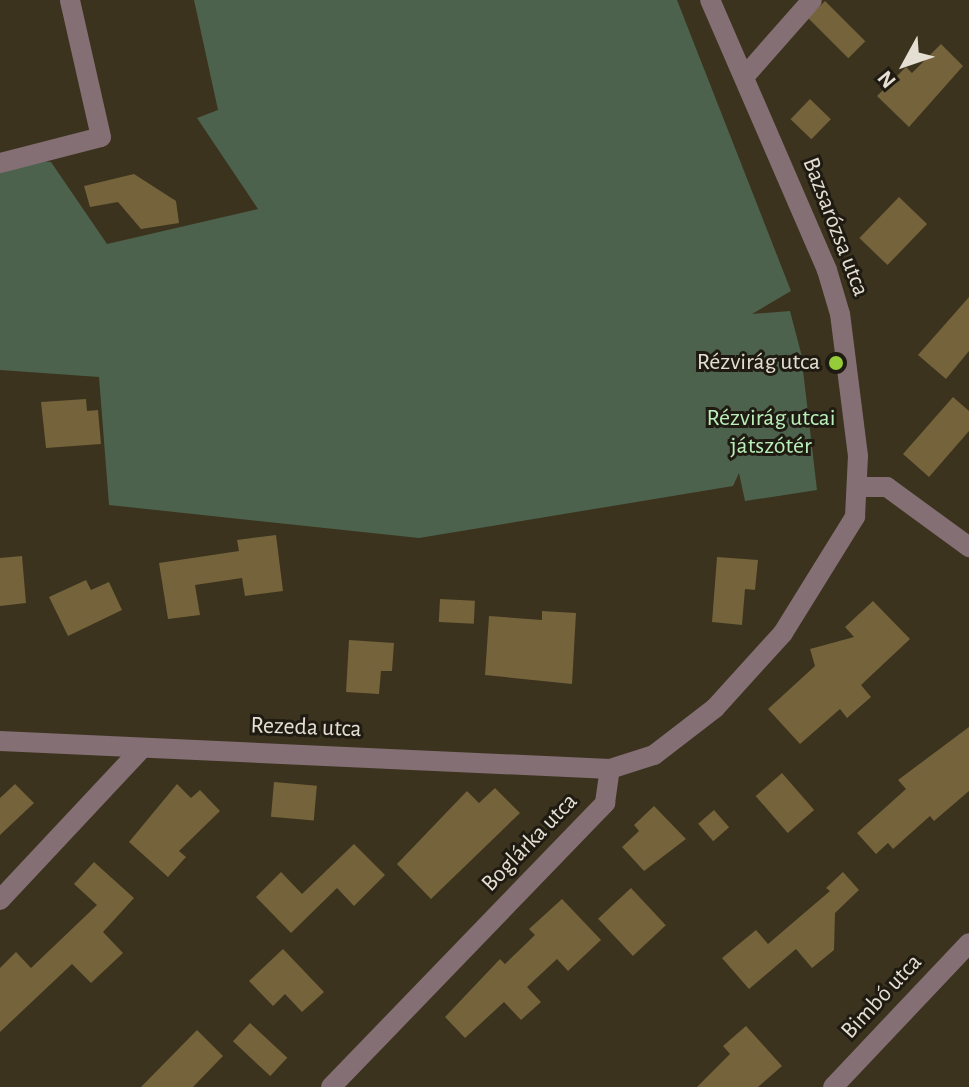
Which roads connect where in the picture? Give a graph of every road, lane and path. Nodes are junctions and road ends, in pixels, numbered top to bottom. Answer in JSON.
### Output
{"nodes":[{"id":1,"x":70,"y":0,"type":"edge"},
{"id":2,"x":710,"y":0,"type":"edge"},
{"id":3,"x":812,"y":0,"type":"edge"},
{"id":4,"x":745,"y":76,"type":"junction"},
{"id":5,"x":0,"y":163,"type":"edge"},
{"id":6,"x":857,"y":487,"type":"junction"},
{"id":7,"x":969,"y":547,"type":"edge"},
{"id":8,"x":0,"y":741,"type":"edge"},
{"id":9,"x":142,"y":748,"type":"junction"},
{"id":10,"x":610,"y":769,"type":"junction"},
{"id":11,"x":0,"y":900,"type":"edge"},
{"id":12,"x":969,"y":943,"type":"edge"},
{"id":13,"x":331,"y":1087,"type":"edge"},
{"id":14,"x":833,"y":1087,"type":"edge"}],
"edges":[{"from":1,"to":5,"type":"street"},
{"from":2,"to":4,"type":"street","name":"Bazsarózsa utca"},
{"from":3,"to":4,"type":"street"},
{"from":4,"to":6,"type":"street","name":"Bazsarózsa utca"},
{"from":6,"to":7,"type":"street"},
{"from":6,"to":10,"type":"street"},
{"from":8,"to":9,"type":"street","name":"Rezeda utca"},
{"from":9,"to":10,"type":"street","name":"Rezeda utca"},
{"from":9,"to":11,"type":"street"},
{"from":10,"to":13,"type":"street","name":"Boglárka utca"},
{"from":12,"to":14,"type":"street","name":"Bimbó utca"}]}
